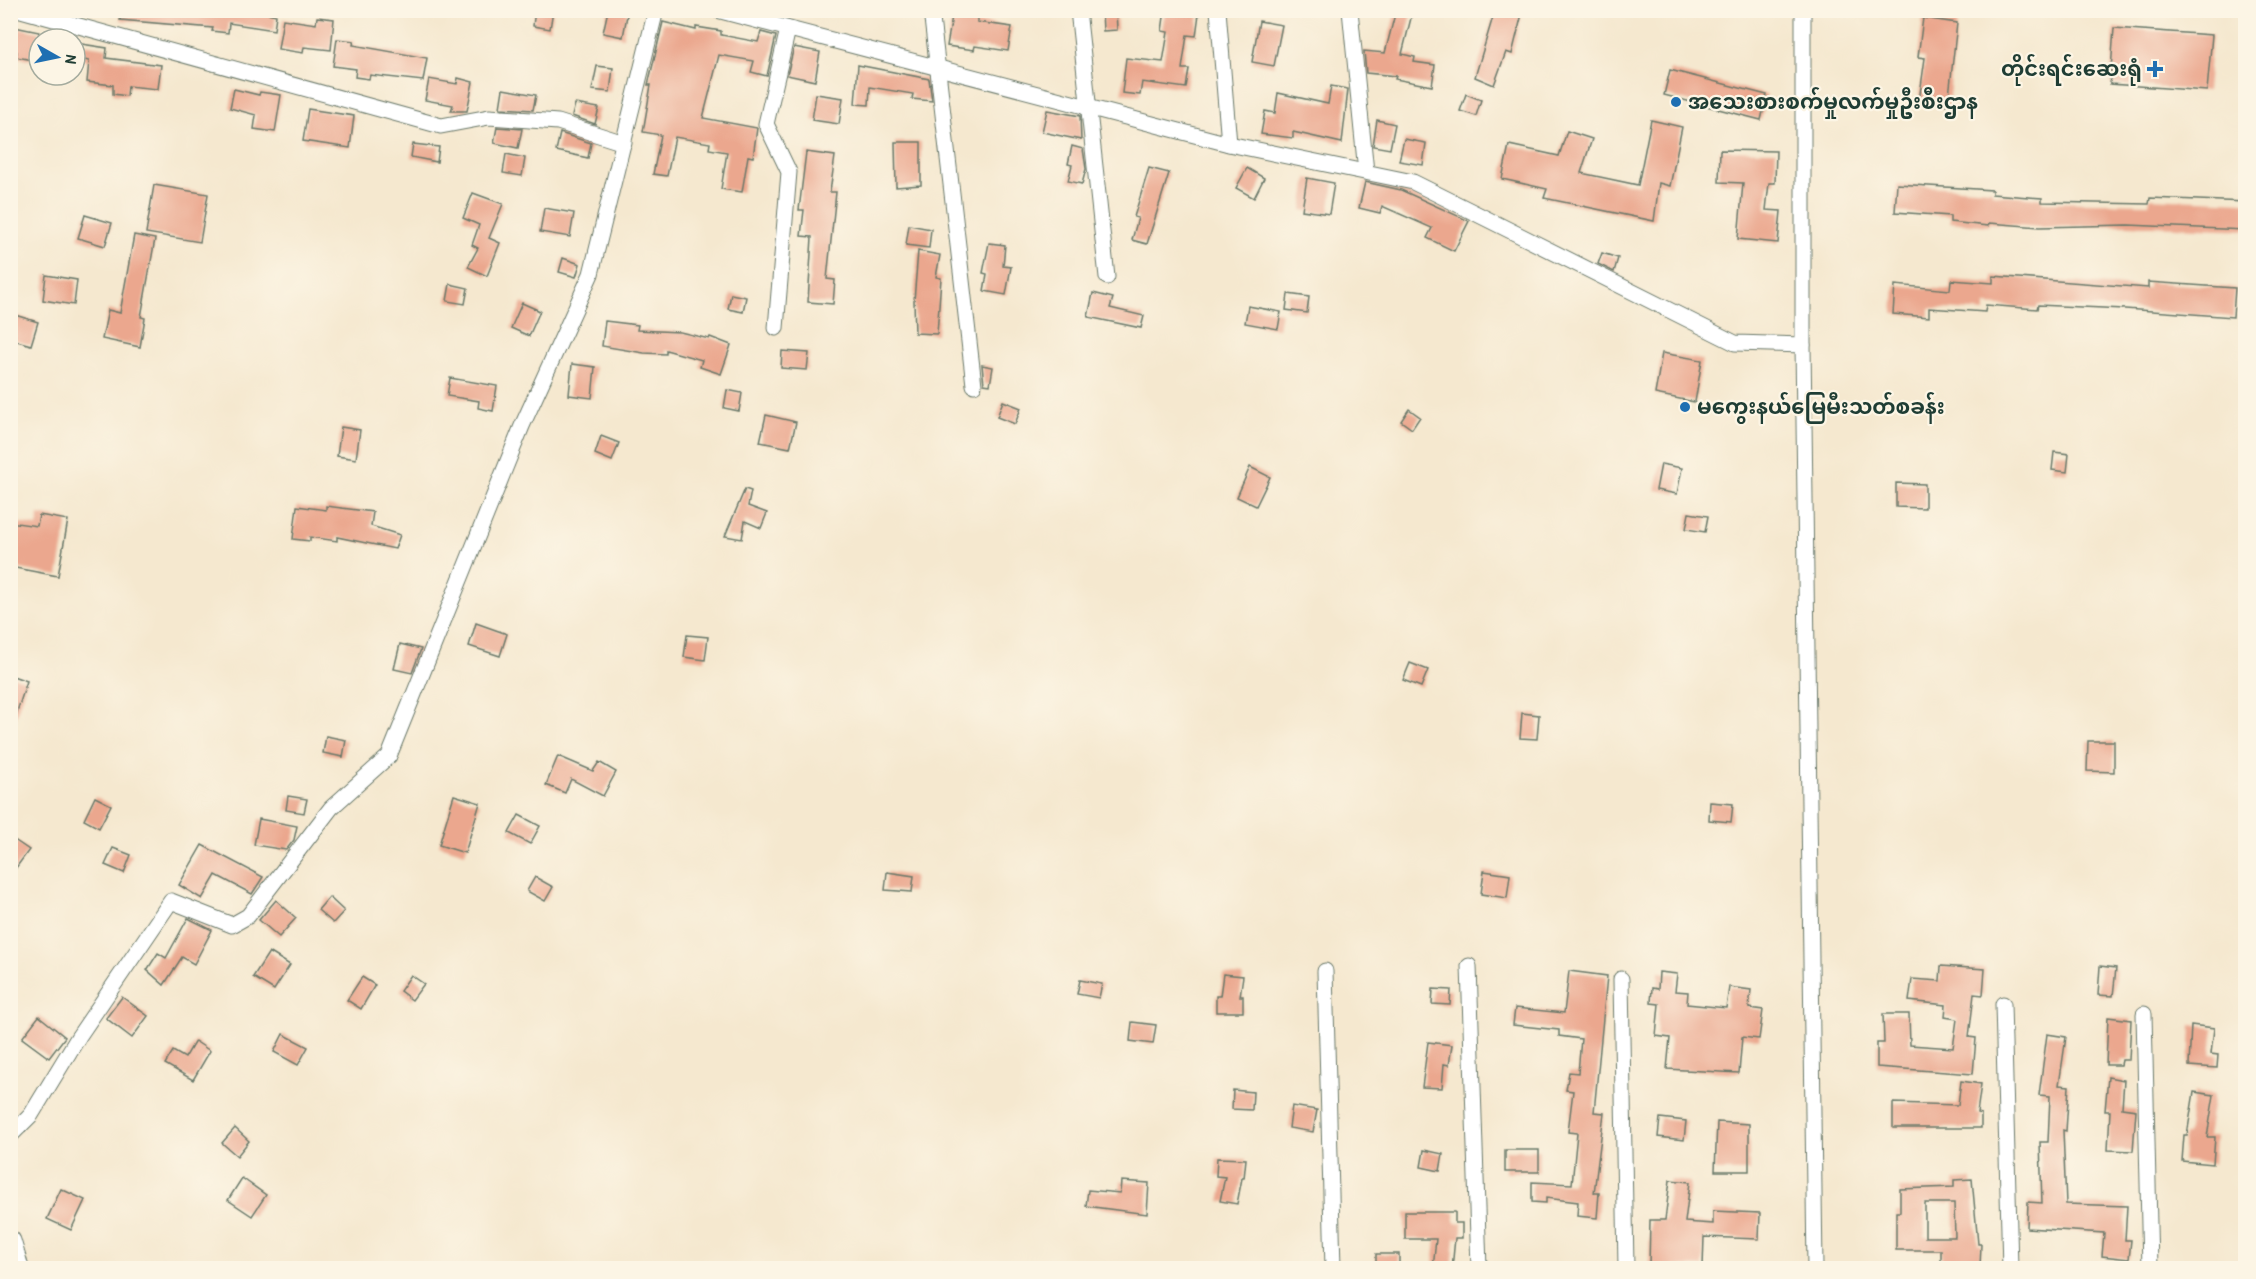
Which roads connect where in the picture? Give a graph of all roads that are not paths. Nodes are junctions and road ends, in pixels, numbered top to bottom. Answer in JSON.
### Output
{"nodes":[{"id":1,"x":21,"y":10,"type":"edge"},
{"id":2,"x":656,"y":10,"type":"edge"},
{"id":3,"x":717,"y":10,"type":"edge"},
{"id":4,"x":931,"y":10,"type":"edge"},
{"id":5,"x":1078,"y":10,"type":"edge"},
{"id":6,"x":1218,"y":10,"type":"edge"},
{"id":7,"x":1350,"y":10,"type":"edge"},
{"id":8,"x":1803,"y":10,"type":"edge"},
{"id":9,"x":788,"y":29,"type":"junction"},
{"id":10,"x":936,"y":68,"type":"junction"},
{"id":11,"x":1088,"y":108,"type":"junction"},
{"id":12,"x":624,"y":142,"type":"junction"},
{"id":13,"x":1229,"y":144,"type":"junction"},
{"id":14,"x":1366,"y":172,"type":"junction"},
{"id":15,"x":1107,"y":278,"type":"dead end"},
{"id":16,"x":776,"y":328,"type":"dead end"},
{"id":17,"x":1803,"y":345,"type":"junction"},
{"id":18,"x":974,"y":385,"type":"dead end"},
{"id":19,"x":1469,"y":966,"type":"dead end"},
{"id":20,"x":1325,"y":971,"type":"dead end"},
{"id":21,"x":1621,"y":979,"type":"dead end"},
{"id":22,"x":2003,"y":1004,"type":"dead end"},
{"id":23,"x":2144,"y":1014,"type":"dead end"},
{"id":24,"x":10,"y":1136,"type":"edge"},
{"id":25,"x":10,"y":1241,"type":"edge"},
{"id":26,"x":18,"y":1269,"type":"edge"},
{"id":27,"x":1334,"y":1269,"type":"edge"},
{"id":28,"x":1479,"y":1269,"type":"edge"},
{"id":29,"x":1626,"y":1269,"type":"edge"},
{"id":30,"x":1815,"y":1269,"type":"edge"},
{"id":31,"x":2010,"y":1269,"type":"edge"},
{"id":32,"x":2150,"y":1269,"type":"edge"}],
"edges":[{"from":1,"to":12,"type":"street"},
{"from":2,"to":12,"type":"street"},
{"from":3,"to":9,"type":"street"},
{"from":4,"to":10,"type":"street"},
{"from":5,"to":11,"type":"street"},
{"from":6,"to":13,"type":"street"},
{"from":7,"to":14,"type":"street"},
{"from":8,"to":17,"type":"street"},
{"from":9,"to":10,"type":"street"},
{"from":9,"to":16,"type":"street"},
{"from":10,"to":11,"type":"street"},
{"from":10,"to":18,"type":"street"},
{"from":11,"to":13,"type":"street"},
{"from":11,"to":15,"type":"street"},
{"from":12,"to":24,"type":"street"},
{"from":13,"to":14,"type":"street"},
{"from":14,"to":17,"type":"street"},
{"from":17,"to":30,"type":"street"},
{"from":19,"to":28,"type":"street"},
{"from":20,"to":27,"type":"street"},
{"from":21,"to":29,"type":"street"},
{"from":22,"to":31,"type":"street"},
{"from":23,"to":32,"type":"street"},
{"from":25,"to":26,"type":"street"}]}
